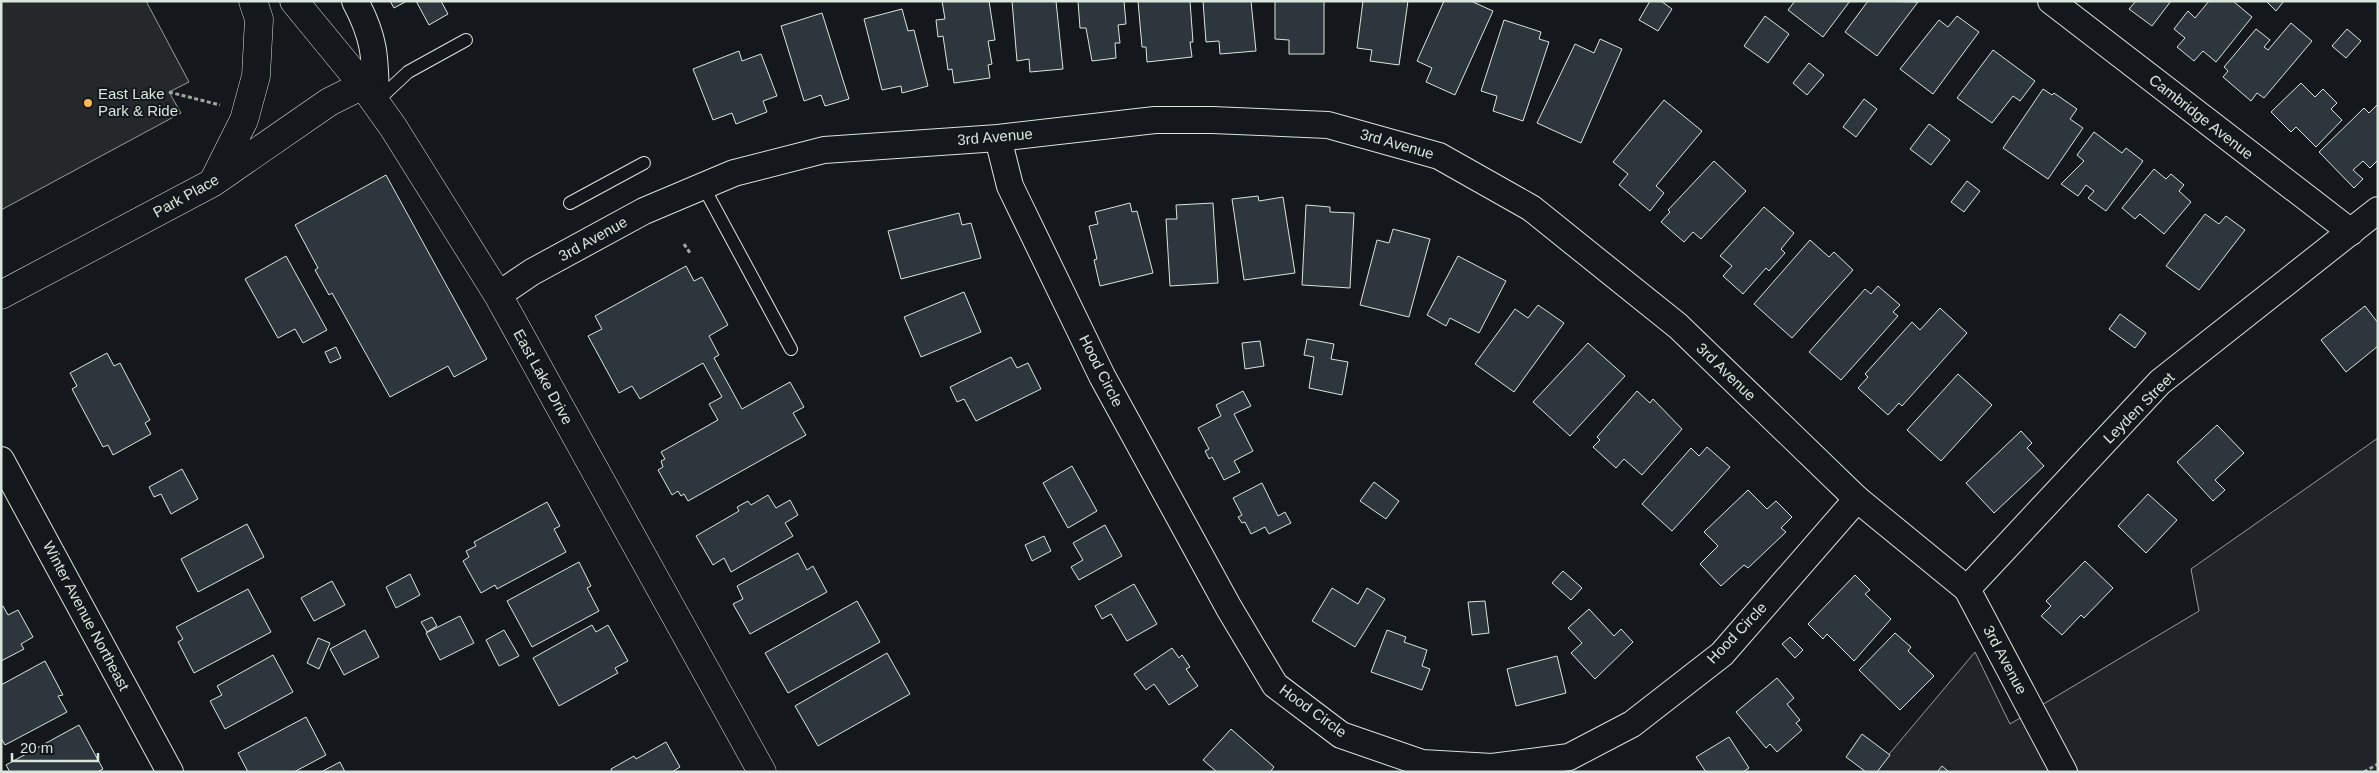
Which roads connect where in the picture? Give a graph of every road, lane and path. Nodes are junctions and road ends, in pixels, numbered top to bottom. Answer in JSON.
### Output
{"nodes":[{"id":1,"x":253,"y":1,"type":"edge"},
{"id":2,"x":294,"y":1,"type":"edge"},
{"id":3,"x":356,"y":1,"type":"edge"},
{"id":4,"x":2051,"y":1,"type":"edge"},
{"id":5,"x":466,"y":40,"type":"dead end"},
{"id":6,"x":169,"y":92,"type":"dead end"},
{"id":7,"x":369,"y":93,"type":"junction"},
{"id":8,"x":221,"y":106,"type":"dead end"},
{"id":9,"x":998,"y":138,"type":"junction"},
{"id":10,"x":644,"y":163,"type":"dead end"},
{"id":11,"x":212,"y":184,"type":"junction"},
{"id":12,"x":703,"y":186,"type":"junction"},
{"id":13,"x":570,"y":203,"type":"dead end"},
{"id":14,"x":2378,"y":210,"type":"edge"},
{"id":15,"x":2351,"y":232,"type":"junction"},
{"id":16,"x":684,"y":244,"type":"dead end"},
{"id":17,"x":690,"y":253,"type":"dead end"},
{"id":18,"x":1,"y":295,"type":"edge"},
{"id":19,"x":498,"y":295,"type":"junction"},
{"id":20,"x":790,"y":349,"type":"dead end"},
{"id":21,"x":1,"y":460,"type":"edge"},
{"id":22,"x":1858,"y":499,"type":"junction"},
{"id":23,"x":1967,"y":589,"type":"junction"},
{"id":24,"x":2378,"y":764,"type":"edge"},
{"id":25,"x":170,"y":772,"type":"edge"},
{"id":26,"x":762,"y":772,"type":"edge"},
{"id":27,"x":2064,"y":772,"type":"edge"},
{"id":28,"x":2364,"y":772,"type":"edge"}],
"edges":[{"from":1,"to":11,"type":"street"},
{"from":2,"to":7,"type":"street","name":"East Lake Drive"},
{"from":3,"to":7,"type":"street"},
{"from":4,"to":15,"type":"street","name":"Cambridge Avenue"},
{"from":5,"to":7,"type":"lane"},
{"from":6,"to":8,"type":"path"},
{"from":7,"to":11,"type":"street","name":"Park Place"},
{"from":7,"to":19,"type":"street","name":"East Lake Drive"},
{"from":9,"to":12,"type":"street","name":"3rd Avenue"},
{"from":9,"to":22,"type":"street","name":"3rd Avenue"},
{"from":9,"to":22,"type":"street","name":"Hood Circle"},
{"from":10,"to":13,"type":"lane"},
{"from":11,"to":18,"type":"street","name":"Park Place"},
{"from":12,"to":19,"type":"street","name":"3rd Avenue"},
{"from":12,"to":20,"type":"lane"},
{"from":14,"to":15,"type":"street","name":"Leyden Street"},
{"from":15,"to":23,"type":"street","name":"Leyden Street"},
{"from":16,"to":17,"type":"path"},
{"from":19,"to":26,"type":"street","name":"East Lake Drive"},
{"from":21,"to":25,"type":"street","name":"Winter Avenue Northeast"},
{"from":22,"to":23,"type":"street","name":"3rd Avenue"},
{"from":23,"to":27,"type":"street","name":"3rd Avenue"},
{"from":24,"to":28,"type":"path"}]}
